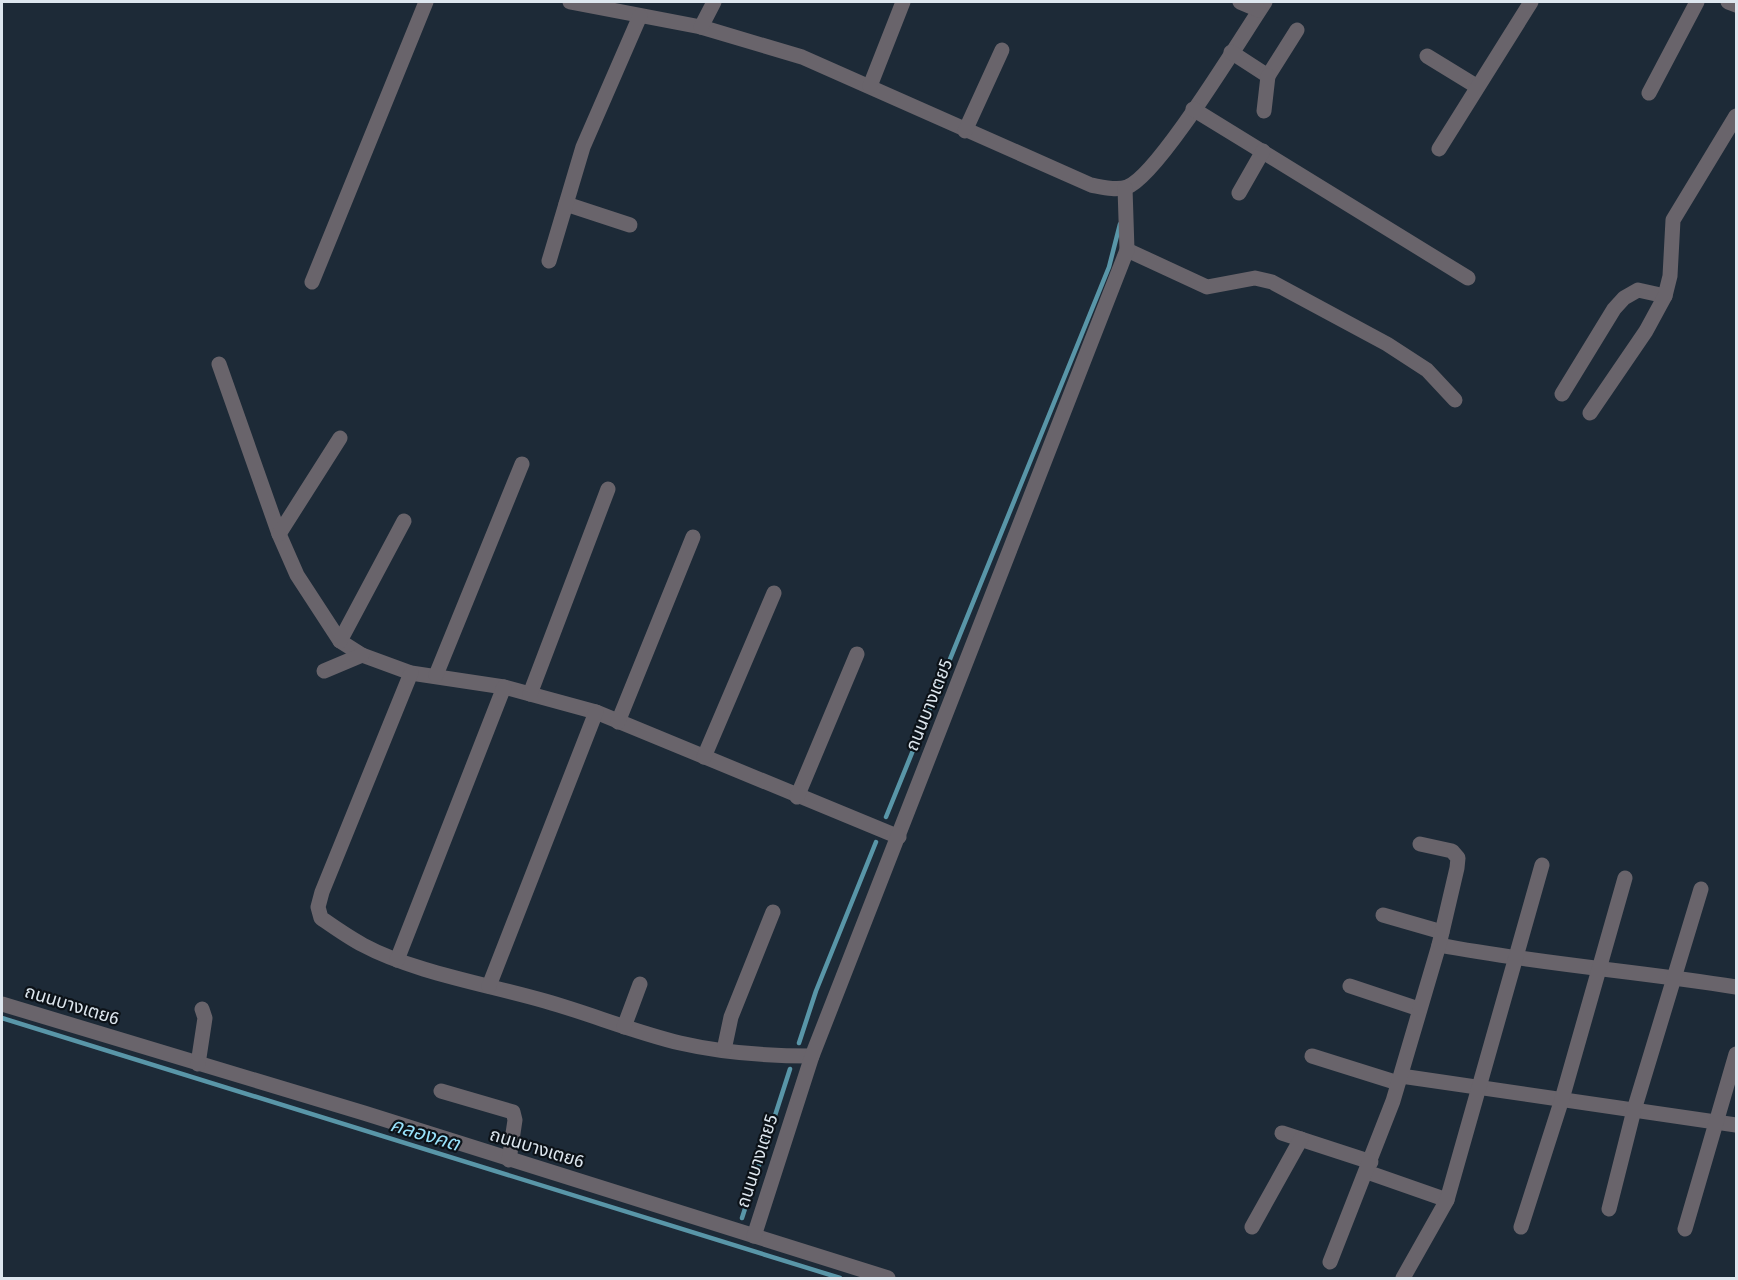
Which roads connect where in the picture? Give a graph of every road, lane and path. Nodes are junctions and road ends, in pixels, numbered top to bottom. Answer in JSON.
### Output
{"nodes":[{"id":1,"x":426,"y":2,"type":"edge"},
{"id":2,"x":570,"y":2,"type":"edge"},
{"id":3,"x":714,"y":2,"type":"edge"},
{"id":4,"x":903,"y":2,"type":"edge"},
{"id":5,"x":1240,"y":2,"type":"edge"},
{"id":6,"x":1531,"y":2,"type":"edge"},
{"id":7,"x":1696,"y":2,"type":"edge"},
{"id":8,"x":1728,"y":2,"type":"edge"},
{"id":9,"x":1737,"y":5,"type":"edge"},
{"id":10,"x":1262,"y":6,"type":"edge"},
{"id":11,"x":640,"y":16,"type":"junction"},
{"id":12,"x":701,"y":27,"type":"junction"},
{"id":13,"x":1297,"y":30,"type":"dead end"},
{"id":14,"x":1002,"y":50,"type":"dead end"},
{"id":15,"x":1231,"y":52,"type":"junction"},
{"id":16,"x":1427,"y":56,"type":"dead end"},
{"id":17,"x":1268,"y":76,"type":"junction"},
{"id":18,"x":870,"y":86,"type":"junction"},
{"id":19,"x":1476,"y":86,"type":"junction"},
{"id":20,"x":1649,"y":93,"type":"dead end"},
{"id":21,"x":1193,"y":109,"type":"junction"},
{"id":22,"x":1264,"y":111,"type":"dead end"},
{"id":23,"x":1737,"y":116,"type":"edge"},
{"id":24,"x":965,"y":131,"type":"junction"},
{"id":25,"x":1439,"y":149,"type":"dead end"},
{"id":26,"x":1263,"y":151,"type":"junction"},
{"id":27,"x":1125,"y":188,"type":"junction"},
{"id":28,"x":1239,"y":193,"type":"dead end"},
{"id":29,"x":566,"y":204,"type":"junction"},
{"id":30,"x":630,"y":225,"type":"dead end"},
{"id":31,"x":1127,"y":250,"type":"junction"},
{"id":32,"x":549,"y":261,"type":"dead end"},
{"id":33,"x":1468,"y":278,"type":"dead end"},
{"id":34,"x":312,"y":282,"type":"dead end"},
{"id":35,"x":1665,"y":296,"type":"junction"},
{"id":36,"x":219,"y":364,"type":"dead end"},
{"id":37,"x":1562,"y":394,"type":"dead end"},
{"id":38,"x":1455,"y":400,"type":"dead end"},
{"id":39,"x":1590,"y":413,"type":"dead end"},
{"id":40,"x":340,"y":438,"type":"dead end"},
{"id":41,"x":522,"y":464,"type":"dead end"},
{"id":42,"x":608,"y":489,"type":"dead end"},
{"id":43,"x":404,"y":521,"type":"dead end"},
{"id":44,"x":279,"y":534,"type":"junction"},
{"id":45,"x":693,"y":537,"type":"dead end"},
{"id":46,"x":774,"y":592,"type":"dead end"},
{"id":47,"x":340,"y":641,"type":"junction"},
{"id":48,"x":857,"y":654,"type":"dead end"},
{"id":49,"x":362,"y":655,"type":"junction"},
{"id":50,"x":324,"y":670,"type":"dead end"},
{"id":51,"x":411,"y":673,"type":"junction"},
{"id":52,"x":436,"y":675,"type":"junction"},
{"id":53,"x":504,"y":687,"type":"junction"},
{"id":54,"x":530,"y":694,"type":"junction"},
{"id":55,"x":596,"y":712,"type":"junction"},
{"id":56,"x":618,"y":722,"type":"junction"},
{"id":57,"x":704,"y":757,"type":"junction"},
{"id":58,"x":797,"y":796,"type":"junction"},
{"id":59,"x":899,"y":837,"type":"junction"},
{"id":60,"x":1420,"y":844,"type":"dead end"},
{"id":61,"x":1542,"y":865,"type":"dead end"},
{"id":62,"x":1625,"y":878,"type":"dead end"},
{"id":63,"x":1701,"y":889,"type":"dead end"},
{"id":64,"x":773,"y":912,"type":"dead end"},
{"id":65,"x":1383,"y":915,"type":"dead end"},
{"id":66,"x":1440,"y":939,"type":"junction"},
{"id":67,"x":397,"y":960,"type":"junction"},
{"id":68,"x":1515,"y":960,"type":"junction"},
{"id":69,"x":1599,"y":970,"type":"junction"},
{"id":70,"x":1674,"y":977,"type":"junction"},
{"id":71,"x":640,"y":984,"type":"dead end"},
{"id":72,"x":489,"y":986,"type":"junction"},
{"id":73,"x":1350,"y":986,"type":"dead end"},
{"id":74,"x":1737,"y":987,"type":"edge"},
{"id":75,"x":2,"y":1004,"type":"edge"},
{"id":76,"x":202,"y":1009,"type":"dead end"},
{"id":77,"x":1419,"y":1009,"type":"junction"},
{"id":78,"x":624,"y":1027,"type":"junction"},
{"id":79,"x":724,"y":1050,"type":"junction"},
{"id":80,"x":1737,"y":1054,"type":"edge"},
{"id":81,"x":812,"y":1056,"type":"junction"},
{"id":82,"x":1312,"y":1056,"type":"dead end"},
{"id":83,"x":198,"y":1064,"type":"junction"},
{"id":84,"x":1399,"y":1079,"type":"junction"},
{"id":85,"x":1480,"y":1087,"type":"junction"},
{"id":86,"x":441,"y":1091,"type":"dead end"},
{"id":87,"x":1562,"y":1099,"type":"junction"},
{"id":88,"x":1634,"y":1110,"type":"junction"},
{"id":89,"x":1718,"y":1122,"type":"junction"},
{"id":90,"x":1737,"y":1125,"type":"edge"},
{"id":91,"x":1282,"y":1133,"type":"dead end"},
{"id":92,"x":1300,"y":1139,"type":"junction"},
{"id":93,"x":509,"y":1160,"type":"junction"},
{"id":94,"x":1369,"y":1167,"type":"junction"},
{"id":95,"x":1447,"y":1200,"type":"junction"},
{"id":96,"x":1609,"y":1209,"type":"dead end"},
{"id":97,"x":1252,"y":1227,"type":"dead end"},
{"id":98,"x":1521,"y":1227,"type":"dead end"},
{"id":99,"x":1685,"y":1230,"type":"dead end"},
{"id":100,"x":754,"y":1236,"type":"junction"},
{"id":101,"x":1330,"y":1262,"type":"dead end"},
{"id":102,"x":888,"y":1278,"type":"edge"},
{"id":103,"x":1404,"y":1278,"type":"edge"}],
"edges":[{"from":1,"to":34,"type":"street"},
{"from":2,"to":11,"type":"street"},
{"from":3,"to":12,"type":"street"},
{"from":4,"to":18,"type":"street"},
{"from":5,"to":10,"type":"street"},
{"from":6,"to":19,"type":"street"},
{"from":7,"to":20,"type":"street"},
{"from":8,"to":9,"type":"street"},
{"from":10,"to":15,"type":"street"},
{"from":11,"to":12,"type":"street"},
{"from":11,"to":29,"type":"street"},
{"from":12,"to":18,"type":"street"},
{"from":13,"to":17,"type":"street"},
{"from":14,"to":24,"type":"street"},
{"from":15,"to":17,"type":"street"},
{"from":15,"to":21,"type":"street"},
{"from":16,"to":19,"type":"street"},
{"from":17,"to":22,"type":"street"},
{"from":18,"to":24,"type":"street"},
{"from":19,"to":25,"type":"street"},
{"from":21,"to":26,"type":"street"},
{"from":21,"to":27,"type":"street"},
{"from":23,"to":35,"type":"street"},
{"from":24,"to":27,"type":"street"},
{"from":26,"to":28,"type":"street"},
{"from":26,"to":33,"type":"street"},
{"from":27,"to":31,"type":"street","name":"ถนนบางเตย5"},
{"from":29,"to":30,"type":"street"},
{"from":29,"to":32,"type":"street"},
{"from":31,"to":38,"type":"street"},
{"from":31,"to":59,"type":"street","name":"ถนนบางเตย5"},
{"from":35,"to":37,"type":"street"},
{"from":35,"to":39,"type":"street"},
{"from":36,"to":44,"type":"street"},
{"from":40,"to":44,"type":"street"},
{"from":41,"to":52,"type":"street"},
{"from":42,"to":54,"type":"street"},
{"from":43,"to":47,"type":"street"},
{"from":44,"to":47,"type":"street"},
{"from":45,"to":56,"type":"street"},
{"from":46,"to":57,"type":"street"},
{"from":47,"to":49,"type":"street"},
{"from":48,"to":58,"type":"street"},
{"from":49,"to":50,"type":"street"},
{"from":49,"to":51,"type":"street"},
{"from":51,"to":52,"type":"street"},
{"from":51,"to":67,"type":"street"},
{"from":52,"to":53,"type":"street"},
{"from":53,"to":54,"type":"street"},
{"from":53,"to":67,"type":"street"},
{"from":54,"to":55,"type":"street"},
{"from":55,"to":56,"type":"street"},
{"from":55,"to":72,"type":"street"},
{"from":56,"to":57,"type":"street"},
{"from":57,"to":58,"type":"street"},
{"from":58,"to":59,"type":"street"},
{"from":59,"to":81,"type":"street","name":"ถนนบางเตย5"},
{"from":60,"to":66,"type":"street"},
{"from":61,"to":68,"type":"street"},
{"from":62,"to":69,"type":"street"},
{"from":63,"to":70,"type":"street"},
{"from":64,"to":79,"type":"street"},
{"from":65,"to":66,"type":"street"},
{"from":66,"to":68,"type":"street"},
{"from":66,"to":77,"type":"street"},
{"from":67,"to":72,"type":"street"},
{"from":68,"to":69,"type":"street"},
{"from":68,"to":85,"type":"street"},
{"from":69,"to":70,"type":"street"},
{"from":69,"to":87,"type":"street"},
{"from":70,"to":74,"type":"street"},
{"from":70,"to":88,"type":"street"},
{"from":71,"to":78,"type":"street"},
{"from":72,"to":78,"type":"street"},
{"from":73,"to":77,"type":"street"},
{"from":75,"to":83,"type":"street","name":"ถนนบางเตย6"},
{"from":76,"to":83,"type":"street"},
{"from":77,"to":84,"type":"street"},
{"from":78,"to":79,"type":"street"},
{"from":79,"to":81,"type":"street"},
{"from":80,"to":89,"type":"street"},
{"from":81,"to":100,"type":"street","name":"ถนนบางเตย5"},
{"from":82,"to":84,"type":"street"},
{"from":83,"to":93,"type":"street","name":"ถนนบางเตย6"},
{"from":84,"to":85,"type":"street"},
{"from":84,"to":94,"type":"street"},
{"from":85,"to":87,"type":"street"},
{"from":85,"to":95,"type":"street"},
{"from":86,"to":93,"type":"street"},
{"from":87,"to":88,"type":"street"},
{"from":87,"to":98,"type":"street"},
{"from":88,"to":89,"type":"street"},
{"from":88,"to":96,"type":"street"},
{"from":89,"to":90,"type":"street"},
{"from":89,"to":99,"type":"street"},
{"from":91,"to":92,"type":"street"},
{"from":92,"to":94,"type":"street"},
{"from":92,"to":97,"type":"street"},
{"from":93,"to":100,"type":"street","name":"ถนนบางเตย6"},
{"from":94,"to":95,"type":"street"},
{"from":94,"to":101,"type":"street"},
{"from":95,"to":103,"type":"street"},
{"from":100,"to":102,"type":"street","name":"ถนนบางเตย6"}]}
